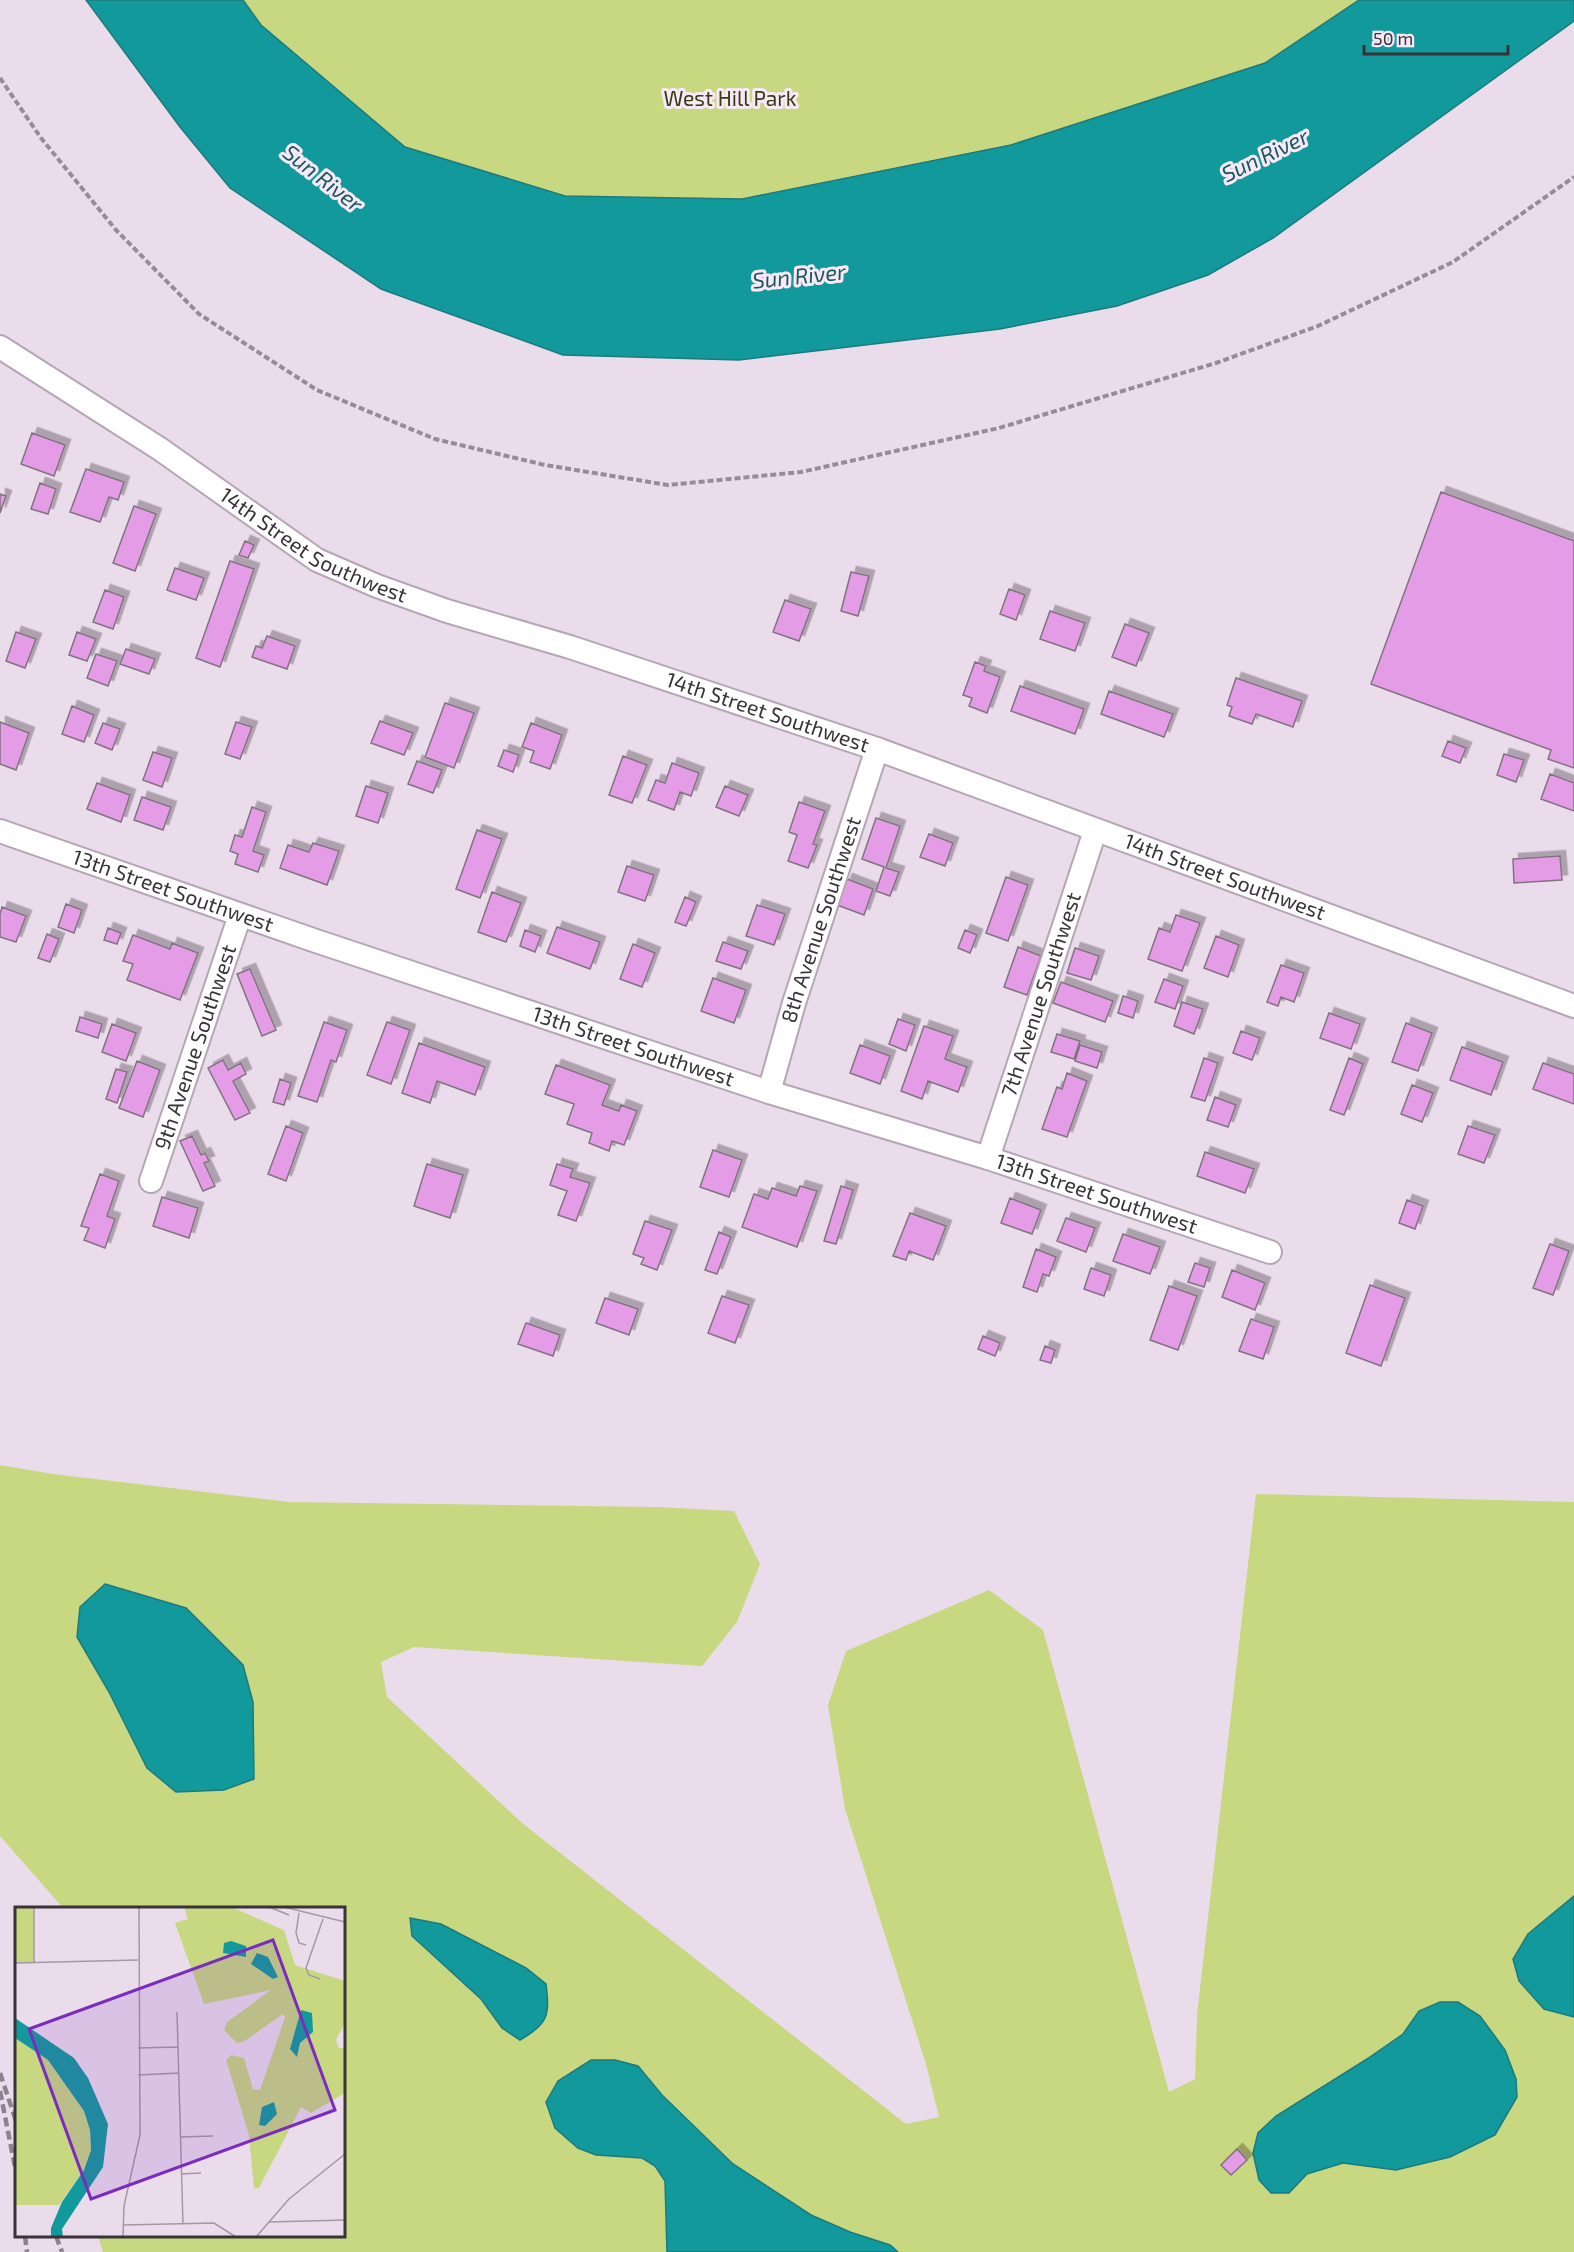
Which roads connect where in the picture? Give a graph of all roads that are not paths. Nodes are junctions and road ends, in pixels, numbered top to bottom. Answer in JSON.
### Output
{"nodes":[{"id":1,"x":0,"y":346,"type":"edge"},
{"id":2,"x":877,"y":749,"type":"junction"},
{"id":3,"x":0,"y":831,"type":"edge"},
{"id":4,"x":1095,"y":831,"type":"junction"},
{"id":5,"x":240,"y":915,"type":"junction"},
{"id":6,"x":1574,"y":1006,"type":"edge"},
{"id":7,"x":769,"y":1092,"type":"junction"},
{"id":8,"x":988,"y":1158,"type":"junction"},
{"id":9,"x":151,"y":1181,"type":"dead end"},
{"id":10,"x":1270,"y":1252,"type":"dead end"}],
"edges":[{"from":1,"to":2,"type":"street","name":"14th Street Southwest"},
{"from":2,"to":4,"type":"street","name":"14th Street Southwest"},
{"from":2,"to":7,"type":"street","name":"8th Avenue Southwest"},
{"from":3,"to":5,"type":"street","name":"13th Street Southwest"},
{"from":4,"to":6,"type":"street","name":"14th Street Southwest"},
{"from":4,"to":8,"type":"street","name":"7th Avenue Southwest"},
{"from":5,"to":7,"type":"street","name":"13th Street Southwest"},
{"from":5,"to":9,"type":"street","name":"9th Avenue Southwest"},
{"from":7,"to":8,"type":"street","name":"13th Street Southwest"},
{"from":8,"to":10,"type":"street","name":"13th Street Southwest"}]}
